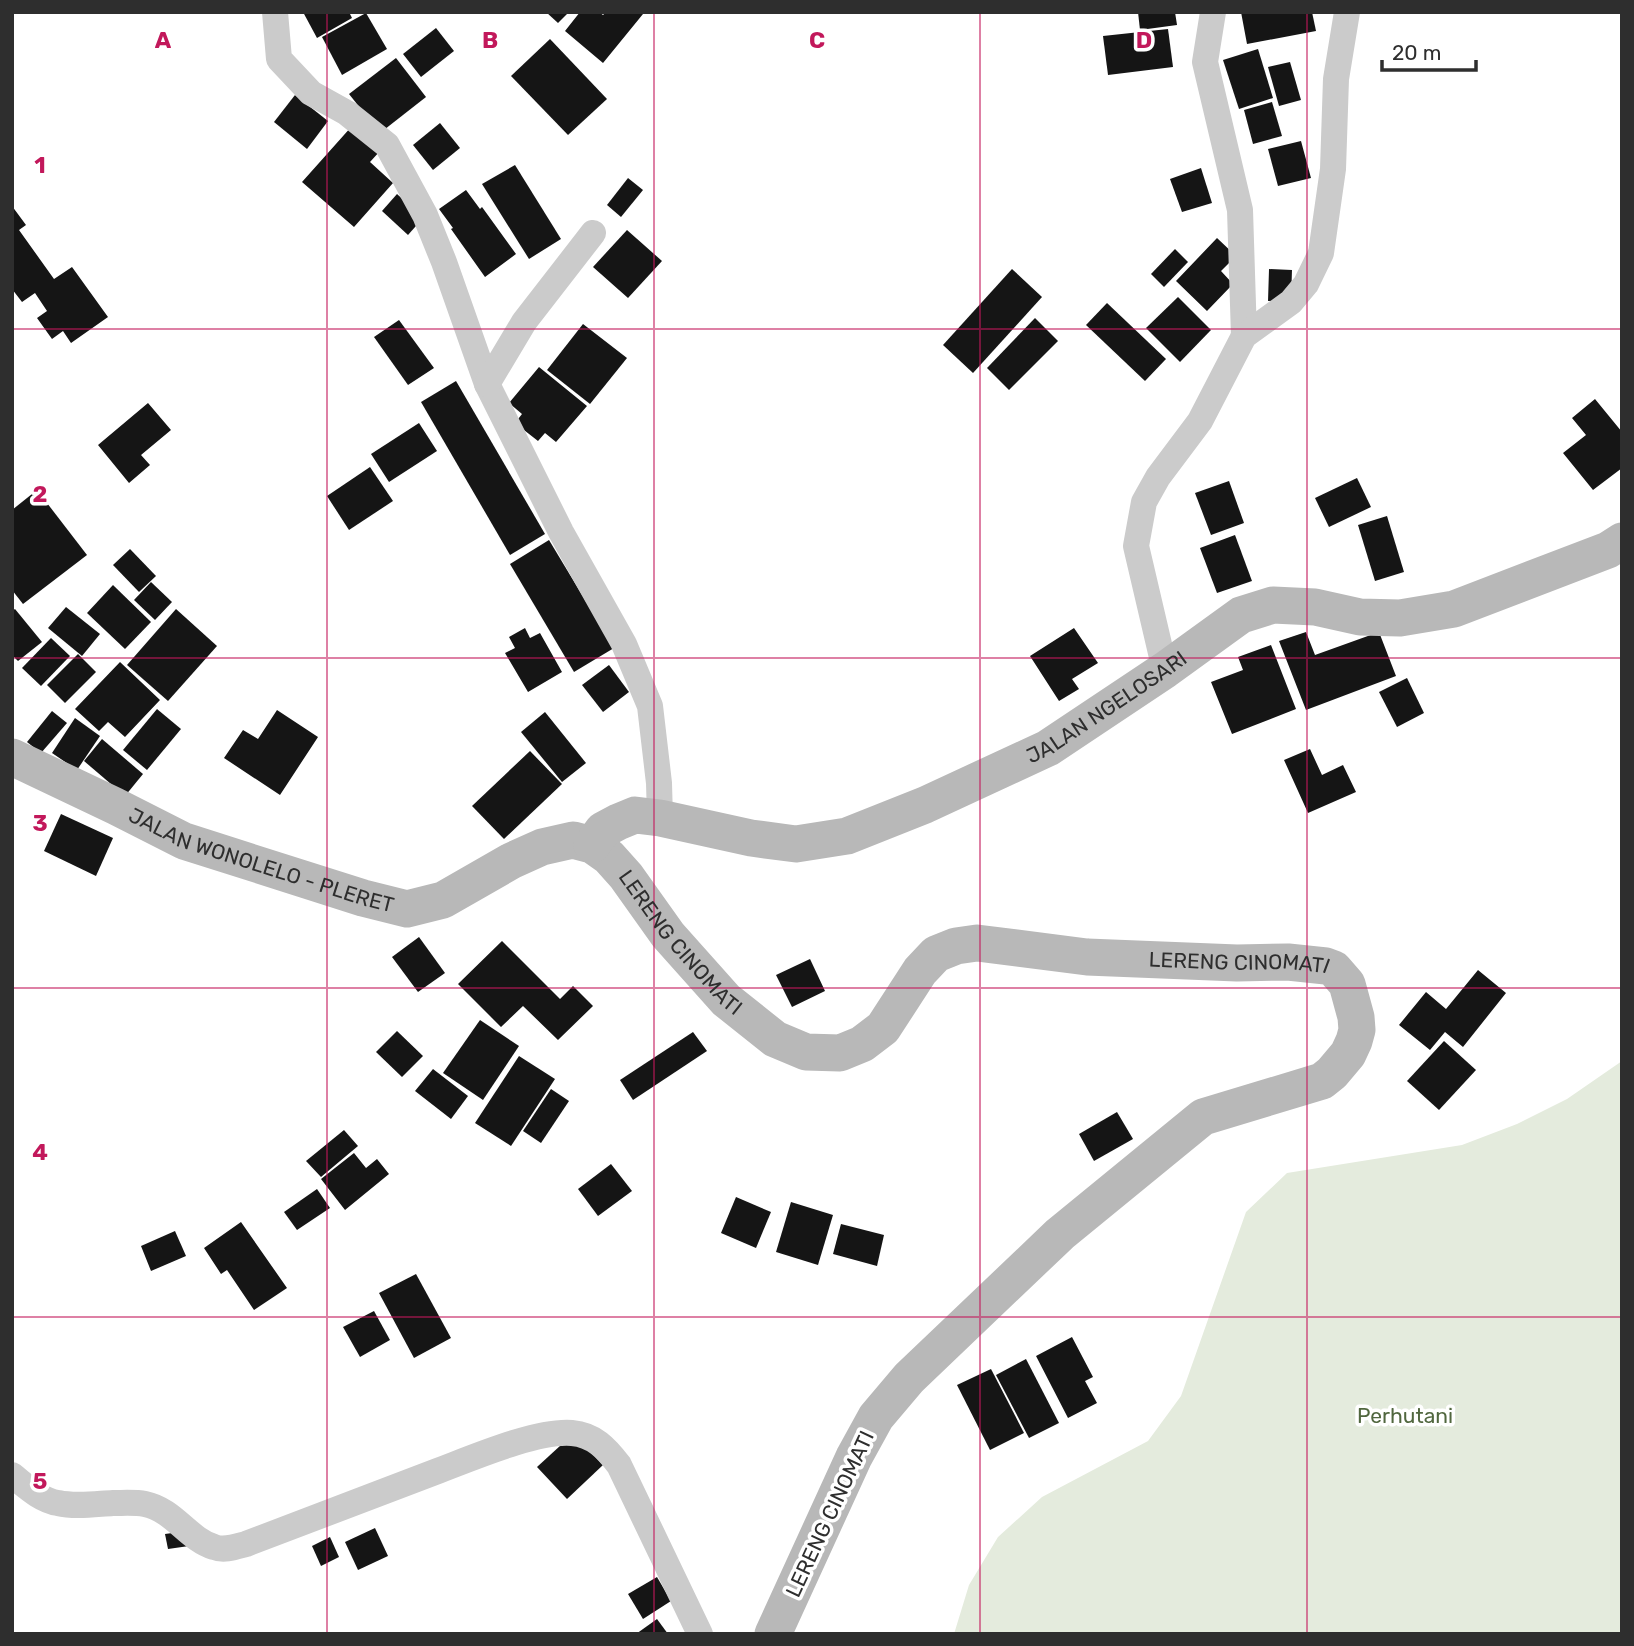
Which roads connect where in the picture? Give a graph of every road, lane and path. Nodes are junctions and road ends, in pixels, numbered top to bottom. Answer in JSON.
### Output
{"nodes":[{"id":1,"x":275,"y":12,"type":"edge"},
{"id":2,"x":1213,"y":12,"type":"edge"},
{"id":3,"x":1347,"y":12,"type":"edge"},
{"id":4,"x":593,"y":233,"type":"dead end"},
{"id":5,"x":1244,"y":336,"type":"junction"},
{"id":6,"x":487,"y":384,"type":"junction"},
{"id":7,"x":1622,"y":541,"type":"edge"},
{"id":8,"x":1166,"y":670,"type":"junction"},
{"id":9,"x":13,"y":753,"type":"edge"},
{"id":10,"x":660,"y":818,"type":"junction"},
{"id":11,"x":592,"y":845,"type":"junction"},
{"id":12,"x":12,"y":1475,"type":"edge"},
{"id":13,"x":700,"y":1634,"type":"edge"},
{"id":14,"x":774,"y":1634,"type":"edge"}],
"edges":[{"from":1,"to":6,"type":"street"},
{"from":2,"to":5,"type":"street"},
{"from":3,"to":5,"type":"street"},
{"from":4,"to":6,"type":"street"},
{"from":5,"to":8,"type":"street"},
{"from":6,"to":10,"type":"street"},
{"from":7,"to":8,"type":"main road","name":"JALAN NGELOSARI"},
{"from":8,"to":10,"type":"main road","name":"JALAN NGELOSARI"},
{"from":9,"to":11,"type":"main road","name":"JALAN WONOLELO - PLERET"},
{"from":10,"to":11,"type":"main road","name":"JALAN NGELOSARI"},
{"from":11,"to":14,"type":"main road","name":"LERENG CINOMATI"},
{"from":12,"to":13,"type":"street"}]}
